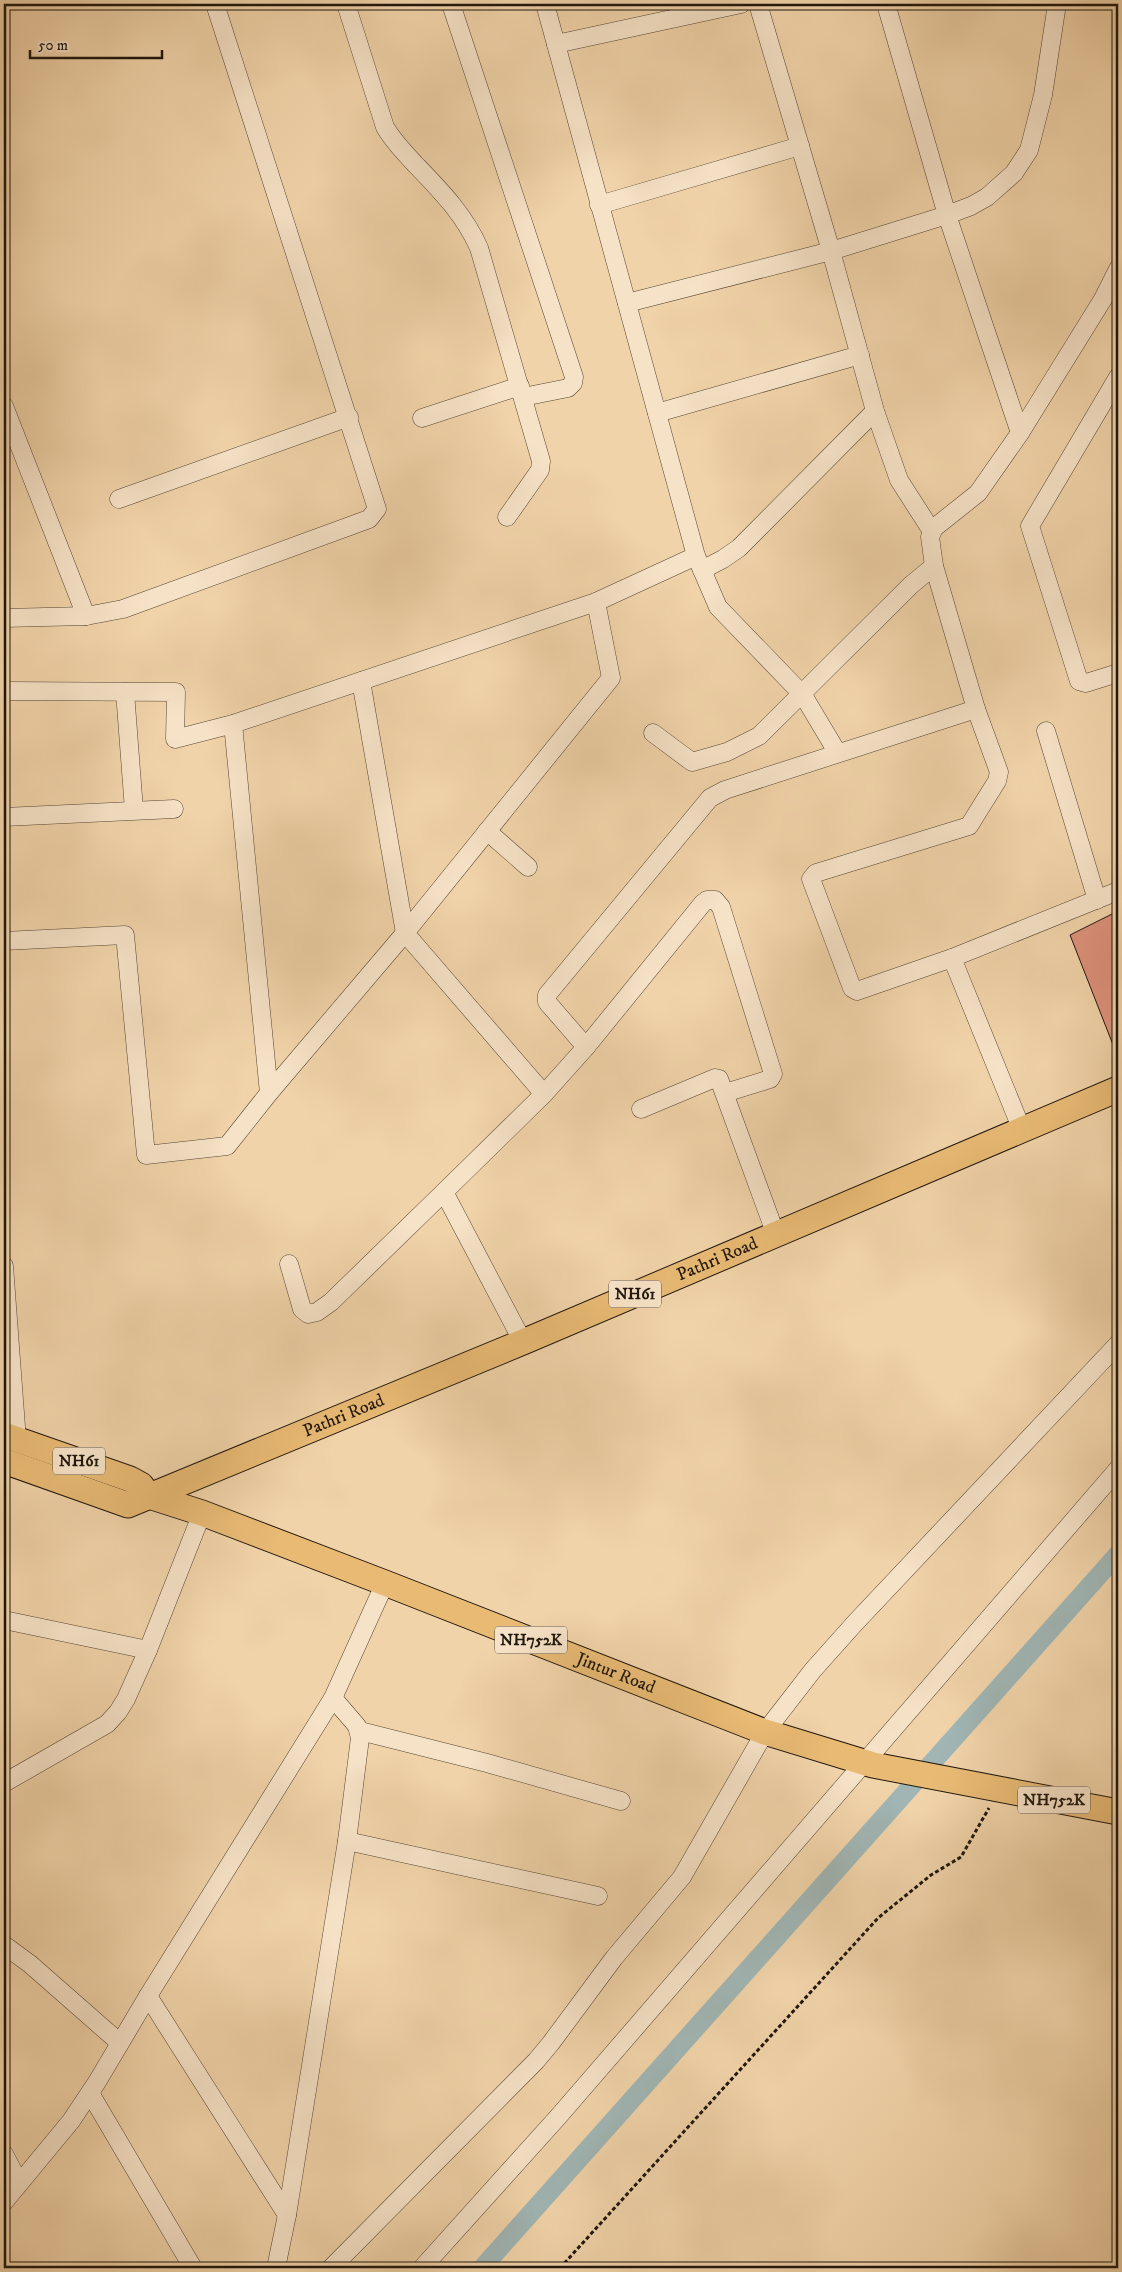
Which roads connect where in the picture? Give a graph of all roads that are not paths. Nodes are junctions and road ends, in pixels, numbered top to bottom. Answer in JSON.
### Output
{"nodes":[{"id":1,"x":215,"y":4,"type":"edge"},
{"id":2,"x":346,"y":4,"type":"edge"},
{"id":3,"x":452,"y":4,"type":"edge"},
{"id":4,"x":545,"y":4,"type":"edge"},
{"id":5,"x":741,"y":4,"type":"edge"},
{"id":6,"x":758,"y":4,"type":"edge"},
{"id":7,"x":886,"y":4,"type":"edge"},
{"id":8,"x":1057,"y":4,"type":"edge"},
{"id":9,"x":556,"y":44,"type":"junction"},
{"id":10,"x":800,"y":146,"type":"junction"},
{"id":11,"x":599,"y":205,"type":"junction"},
{"id":12,"x":946,"y":215,"type":"junction"},
{"id":13,"x":831,"y":251,"type":"junction"},
{"id":14,"x":1118,"y":269,"type":"edge"},
{"id":15,"x":627,"y":303,"type":"junction"},
{"id":16,"x":860,"y":356,"type":"junction"},
{"id":17,"x":1118,"y":377,"type":"edge"},
{"id":18,"x":522,"y":391,"type":"junction"},
{"id":19,"x":4,"y":406,"type":"edge"},
{"id":20,"x":875,"y":411,"type":"junction"},
{"id":21,"x":657,"y":413,"type":"junction"},
{"id":22,"x":349,"y":417,"type":"junction"},
{"id":23,"x":422,"y":418,"type":"dead end"},
{"id":24,"x":1020,"y":433,"type":"junction"},
{"id":25,"x":119,"y":498,"type":"dead end"},
{"id":26,"x":508,"y":517,"type":"dead end"},
{"id":27,"x":931,"y":530,"type":"junction"},
{"id":28,"x":699,"y":563,"type":"junction"},
{"id":29,"x":934,"y":566,"type":"junction"},
{"id":30,"x":596,"y":602,"type":"junction"},
{"id":31,"x":86,"y":616,"type":"junction"},
{"id":32,"x":4,"y":618,"type":"edge"},
{"id":33,"x":1118,"y":673,"type":"edge"},
{"id":34,"x":361,"y":681,"type":"junction"},
{"id":35,"x":4,"y":691,"type":"edge"},
{"id":36,"x":125,"y":692,"type":"junction"},
{"id":37,"x":803,"y":695,"type":"junction"},
{"id":38,"x":976,"y":708,"type":"junction"},
{"id":39,"x":233,"y":724,"type":"junction"},
{"id":40,"x":1046,"y":731,"type":"dead end"},
{"id":41,"x":652,"y":733,"type":"dead end"},
{"id":42,"x":837,"y":752,"type":"junction"},
{"id":43,"x":174,"y":809,"type":"dead end"},
{"id":44,"x":134,"y":810,"type":"junction"},
{"id":45,"x":4,"y":818,"type":"edge"},
{"id":46,"x":487,"y":831,"type":"junction"},
{"id":47,"x":528,"y":867,"type":"dead end"},
{"id":48,"x":1118,"y":891,"type":"edge"},
{"id":49,"x":1097,"y":900,"type":"junction"},
{"id":50,"x":405,"y":933,"type":"junction"},
{"id":51,"x":4,"y":941,"type":"edge"},
{"id":52,"x":952,"y":958,"type":"junction"},
{"id":53,"x":586,"y":1047,"type":"junction"},
{"id":54,"x":1118,"y":1089,"type":"edge"},
{"id":55,"x":269,"y":1093,"type":"junction"},
{"id":56,"x":725,"y":1093,"type":"junction"},
{"id":57,"x":544,"y":1094,"type":"junction"},
{"id":58,"x":641,"y":1109,"type":"dead end"},
{"id":59,"x":1022,"y":1130,"type":"junction"},
{"id":60,"x":444,"y":1192,"type":"junction"},
{"id":61,"x":776,"y":1234,"type":"junction"},
{"id":62,"x":289,"y":1264,"type":"dead end"},
{"id":63,"x":4,"y":1266,"type":"edge"},
{"id":64,"x":523,"y":1342,"type":"junction"},
{"id":65,"x":1118,"y":1344,"type":"edge"},
{"id":66,"x":10,"y":1437,"type":"edge"},
{"id":67,"x":4,"y":1461,"type":"edge"},
{"id":68,"x":1118,"y":1469,"type":"edge"},
{"id":69,"x":149,"y":1496,"type":"junction"},
{"id":70,"x":197,"y":1511,"type":"junction"},
{"id":71,"x":385,"y":1582,"type":"junction"},
{"id":72,"x":4,"y":1620,"type":"edge"},
{"id":73,"x":148,"y":1650,"type":"junction"},
{"id":74,"x":333,"y":1698,"type":"junction"},
{"id":75,"x":360,"y":1731,"type":"junction"},
{"id":76,"x":765,"y":1732,"type":"junction"},
{"id":77,"x":868,"y":1764,"type":"junction"},
{"id":78,"x":4,"y":1783,"type":"edge"},
{"id":79,"x":621,"y":1801,"type":"dead end"},
{"id":80,"x":1118,"y":1812,"type":"edge"},
{"id":81,"x":347,"y":1841,"type":"junction"},
{"id":82,"x":598,"y":1896,"type":"dead end"},
{"id":83,"x":4,"y":1945,"type":"edge"},
{"id":84,"x":148,"y":1996,"type":"junction"},
{"id":85,"x":120,"y":2044,"type":"junction"},
{"id":86,"x":90,"y":2093,"type":"junction"},
{"id":87,"x":4,"y":2154,"type":"edge"},
{"id":88,"x":19,"y":2183,"type":"junction"},
{"id":89,"x":4,"y":2202,"type":"edge"},
{"id":90,"x":287,"y":2215,"type":"junction"},
{"id":91,"x":193,"y":2268,"type":"edge"},
{"id":92,"x":276,"y":2268,"type":"edge"},
{"id":93,"x":331,"y":2268,"type":"edge"},
{"id":94,"x":422,"y":2268,"type":"edge"}],
"edges":[{"from":1,"to":22,"type":"street"},
{"from":2,"to":18,"type":"street"},
{"from":3,"to":18,"type":"street"},
{"from":4,"to":9,"type":"street"},
{"from":5,"to":9,"type":"street"},
{"from":6,"to":10,"type":"street"},
{"from":7,"to":12,"type":"street"},
{"from":8,"to":12,"type":"street"},
{"from":9,"to":11,"type":"street"},
{"from":10,"to":11,"type":"street"},
{"from":10,"to":13,"type":"street"},
{"from":11,"to":15,"type":"street"},
{"from":12,"to":13,"type":"street"},
{"from":12,"to":24,"type":"street"},
{"from":13,"to":15,"type":"street"},
{"from":13,"to":16,"type":"street"},
{"from":14,"to":24,"type":"street"},
{"from":15,"to":21,"type":"street"},
{"from":16,"to":20,"type":"street"},
{"from":16,"to":21,"type":"street"},
{"from":17,"to":33,"type":"street"},
{"from":18,"to":23,"type":"street"},
{"from":18,"to":26,"type":"street"},
{"from":19,"to":31,"type":"street"},
{"from":20,"to":27,"type":"street"},
{"from":20,"to":28,"type":"street"},
{"from":21,"to":28,"type":"street"},
{"from":22,"to":25,"type":"street"},
{"from":22,"to":31,"type":"street"},
{"from":24,"to":27,"type":"street"},
{"from":27,"to":29,"type":"street"},
{"from":28,"to":30,"type":"street"},
{"from":28,"to":37,"type":"street"},
{"from":29,"to":37,"type":"street"},
{"from":29,"to":38,"type":"street"},
{"from":30,"to":34,"type":"street"},
{"from":30,"to":46,"type":"street"},
{"from":31,"to":32,"type":"street"},
{"from":34,"to":39,"type":"street"},
{"from":34,"to":50,"type":"street"},
{"from":35,"to":36,"type":"street"},
{"from":36,"to":39,"type":"street"},
{"from":36,"to":44,"type":"street"},
{"from":37,"to":41,"type":"street"},
{"from":37,"to":42,"type":"street"},
{"from":38,"to":42,"type":"street"},
{"from":38,"to":52,"type":"street"},
{"from":39,"to":55,"type":"street"},
{"from":40,"to":49,"type":"street"},
{"from":42,"to":53,"type":"street"},
{"from":43,"to":44,"type":"street"},
{"from":44,"to":45,"type":"street"},
{"from":46,"to":47,"type":"street"},
{"from":46,"to":50,"type":"street"},
{"from":48,"to":49,"type":"street"},
{"from":49,"to":52,"type":"street"},
{"from":50,"to":55,"type":"street"},
{"from":50,"to":57,"type":"street"},
{"from":51,"to":55,"type":"street"},
{"from":52,"to":59,"type":"street"},
{"from":53,"to":56,"type":"street"},
{"from":53,"to":57,"type":"street"},
{"from":54,"to":59,"type":"highway","name":"Pathri Road","number":"NH61"},
{"from":56,"to":58,"type":"street"},
{"from":56,"to":61,"type":"street"},
{"from":57,"to":60,"type":"street"},
{"from":59,"to":61,"type":"highway","name":"Pathri Road","number":"NH61"},
{"from":60,"to":62,"type":"street"},
{"from":60,"to":64,"type":"street"},
{"from":61,"to":64,"type":"highway","name":"Pathri Road","number":"NH61"},
{"from":63,"to":66,"type":"street"},
{"from":64,"to":69,"type":"highway","name":"Pathri Road","number":"NH61"},
{"from":65,"to":76,"type":"street"},
{"from":66,"to":69,"type":"highway","number":"NH61"},
{"from":67,"to":69,"type":"highway","number":"NH61"},
{"from":68,"to":77,"type":"street"},
{"from":69,"to":70,"type":"highway","number":"NH752K"},
{"from":70,"to":71,"type":"highway","name":"Jintur Road","number":"NH752K"},
{"from":70,"to":73,"type":"street"},
{"from":71,"to":74,"type":"street"},
{"from":71,"to":76,"type":"highway","name":"Jintur Road","number":"NH752K"},
{"from":72,"to":73,"type":"street"},
{"from":73,"to":78,"type":"street"},
{"from":74,"to":75,"type":"street"},
{"from":74,"to":84,"type":"street"},
{"from":75,"to":79,"type":"street"},
{"from":75,"to":81,"type":"street"},
{"from":76,"to":77,"type":"highway","name":"Jintur Road","number":"NH752K"},
{"from":76,"to":93,"type":"street"},
{"from":77,"to":80,"type":"highway","number":"NH752K"},
{"from":77,"to":94,"type":"street"},
{"from":81,"to":82,"type":"street"},
{"from":81,"to":90,"type":"street"},
{"from":83,"to":85,"type":"street"},
{"from":84,"to":85,"type":"street"},
{"from":84,"to":90,"type":"street"},
{"from":85,"to":86,"type":"street"},
{"from":86,"to":88,"type":"street"},
{"from":86,"to":91,"type":"street"},
{"from":87,"to":88,"type":"street"},
{"from":88,"to":89,"type":"street"},
{"from":90,"to":92,"type":"street"}]}
